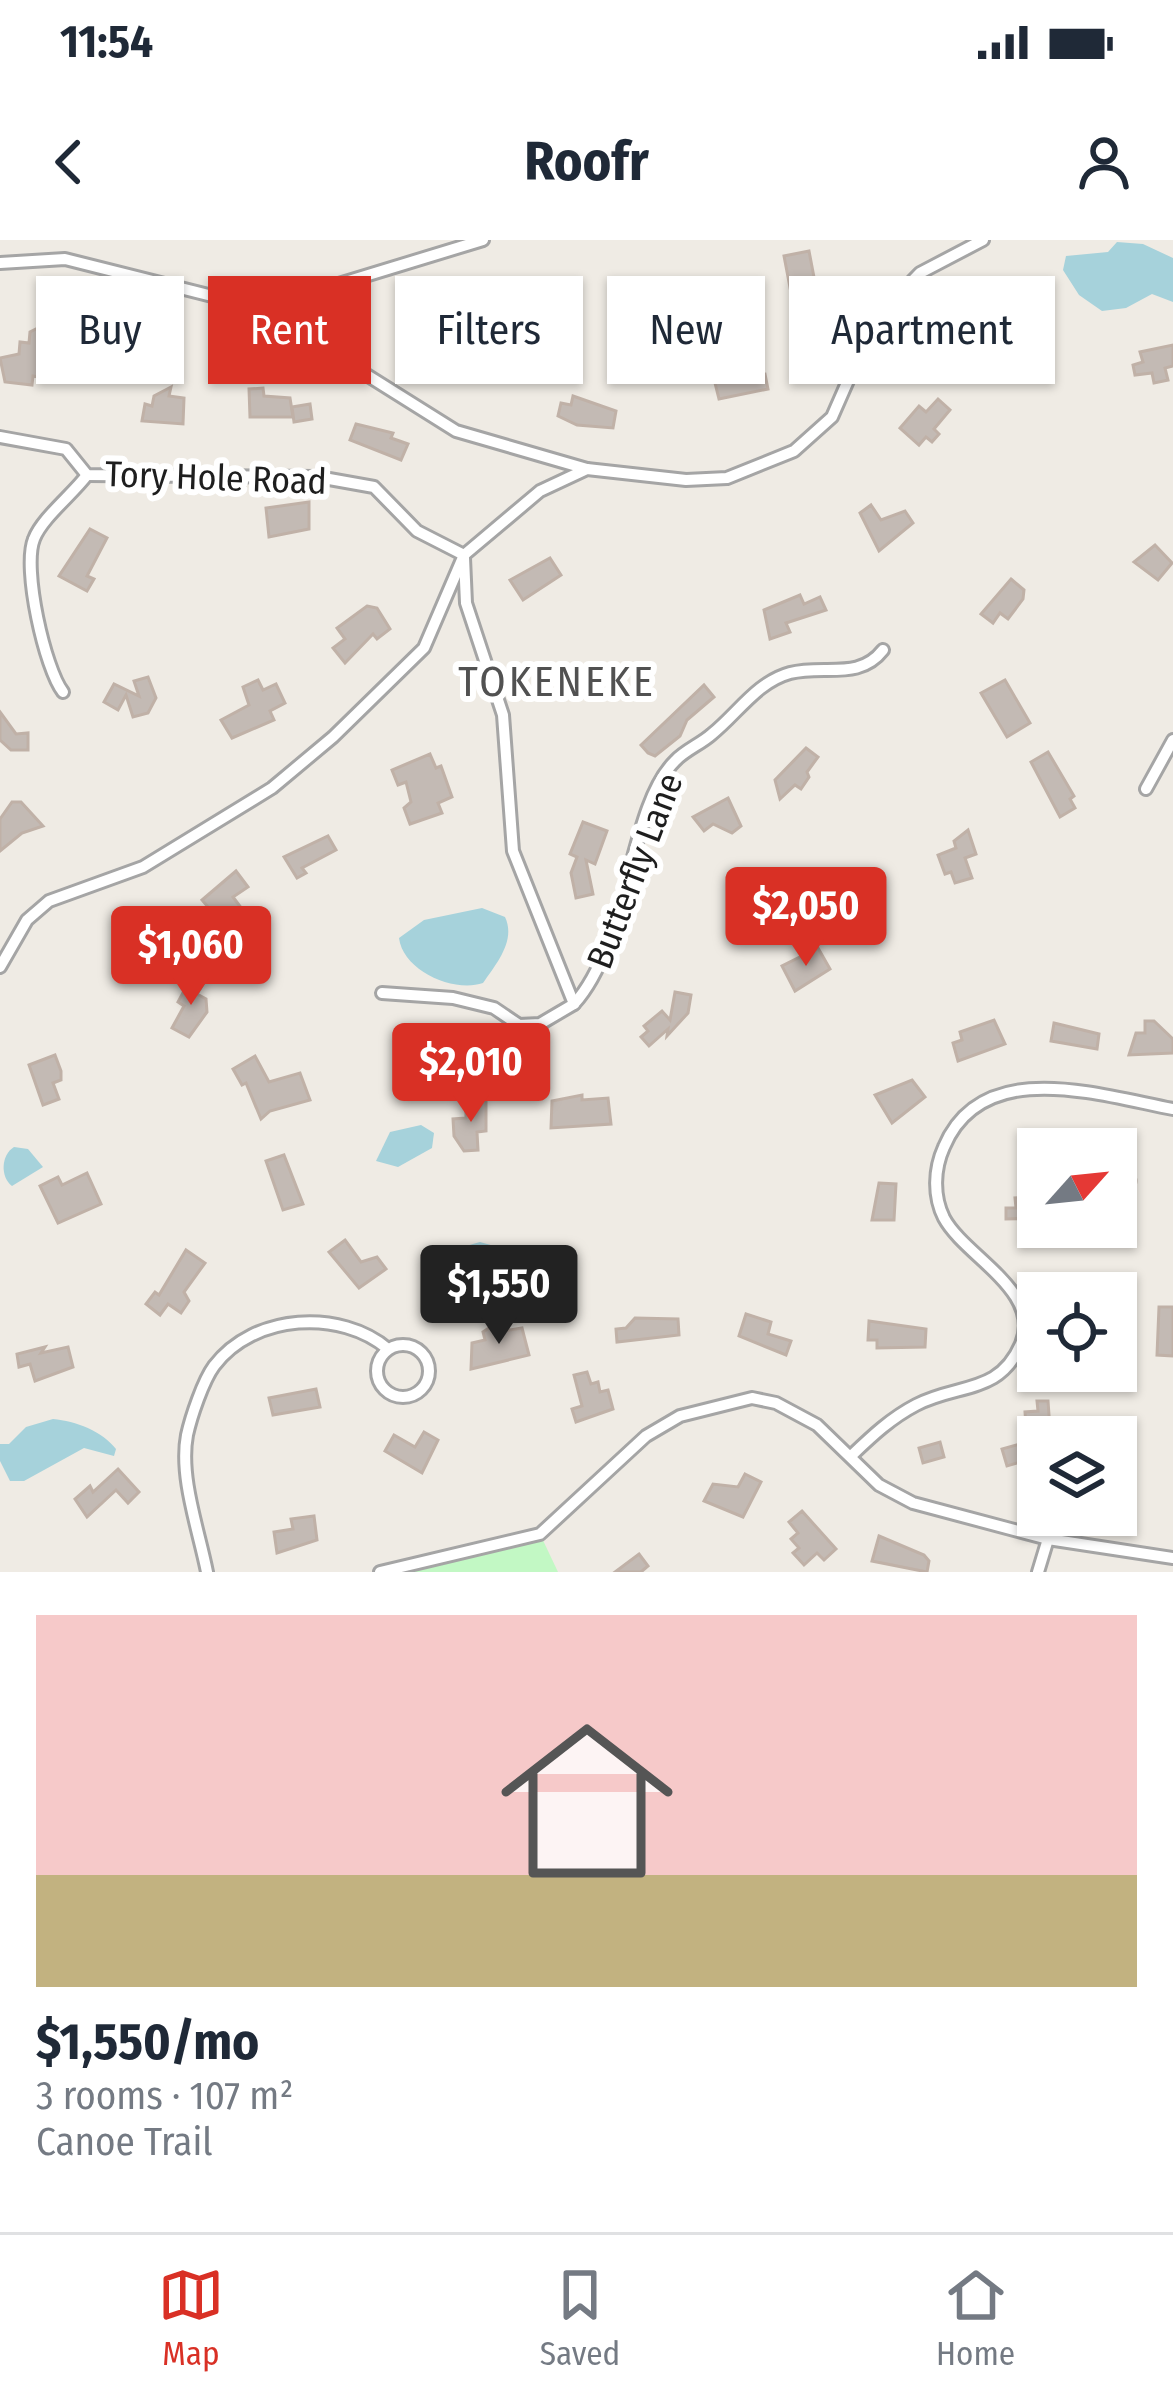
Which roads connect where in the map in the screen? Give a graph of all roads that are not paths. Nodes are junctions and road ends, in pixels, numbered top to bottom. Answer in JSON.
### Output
{"nodes":[{"id":1,"x":483,"y":240,"type":"edge"},
{"id":2,"x":983,"y":240,"type":"edge"},
{"id":3,"x":461,"y":243,"type":"edge"},
{"id":4,"x":0,"y":263,"type":"edge"},
{"id":5,"x":359,"y":276,"type":"edge"},
{"id":6,"x":208,"y":295,"type":"edge"},
{"id":7,"x":371,"y":378,"type":"edge"},
{"id":8,"x":0,"y":437,"type":"edge"},
{"id":9,"x":587,"y":470,"type":"junction"},
{"id":10,"x":88,"y":475,"type":"junction"},
{"id":11,"x":464,"y":555,"type":"junction"},
{"id":12,"x":883,"y":650,"type":"dead end"},
{"id":13,"x":63,"y":692,"type":"dead end"},
{"id":14,"x":1173,"y":740,"type":"edge"},
{"id":15,"x":1146,"y":789,"type":"dead end"},
{"id":16,"x":0,"y":965,"type":"edge"},
{"id":17,"x":382,"y":993,"type":"dead end"},
{"id":18,"x":574,"y":1004,"type":"junction"},
{"id":19,"x":1173,"y":1109,"type":"edge"},
{"id":20,"x":388,"y":1348,"type":"junction"},
{"id":21,"x":852,"y":1455,"type":"junction"},
{"id":22,"x":1048,"y":1540,"type":"junction"},
{"id":23,"x":1173,"y":1558,"type":"edge"},
{"id":24,"x":207,"y":1572,"type":"edge"},
{"id":25,"x":380,"y":1572,"type":"edge"},
{"id":26,"x":1038,"y":1572,"type":"edge"}],
"edges":[{"from":1,"to":3,"type":"street"},
{"from":2,"to":9,"type":"street"},
{"from":3,"to":5,"type":"street"},
{"from":4,"to":6,"type":"street"},
{"from":7,"to":9,"type":"street"},
{"from":8,"to":10,"type":"street","name":"Tory Hole Road"},
{"from":9,"to":11,"type":"street"},
{"from":10,"to":11,"type":"street","name":"Tory Hole Road"},
{"from":10,"to":13,"type":"street","name":"Tory Hole Road"},
{"from":11,"to":16,"type":"street"},
{"from":11,"to":18,"type":"street"},
{"from":12,"to":18,"type":"street","name":"Butterfly Lane"},
{"from":14,"to":15,"type":"street"},
{"from":17,"to":18,"type":"street"},
{"from":19,"to":21,"type":"street"},
{"from":20,"to":20,"type":"street"},
{"from":20,"to":24,"type":"street"},
{"from":21,"to":22,"type":"street"},
{"from":21,"to":25,"type":"street"},
{"from":22,"to":23,"type":"street"},
{"from":22,"to":26,"type":"street"}]}
